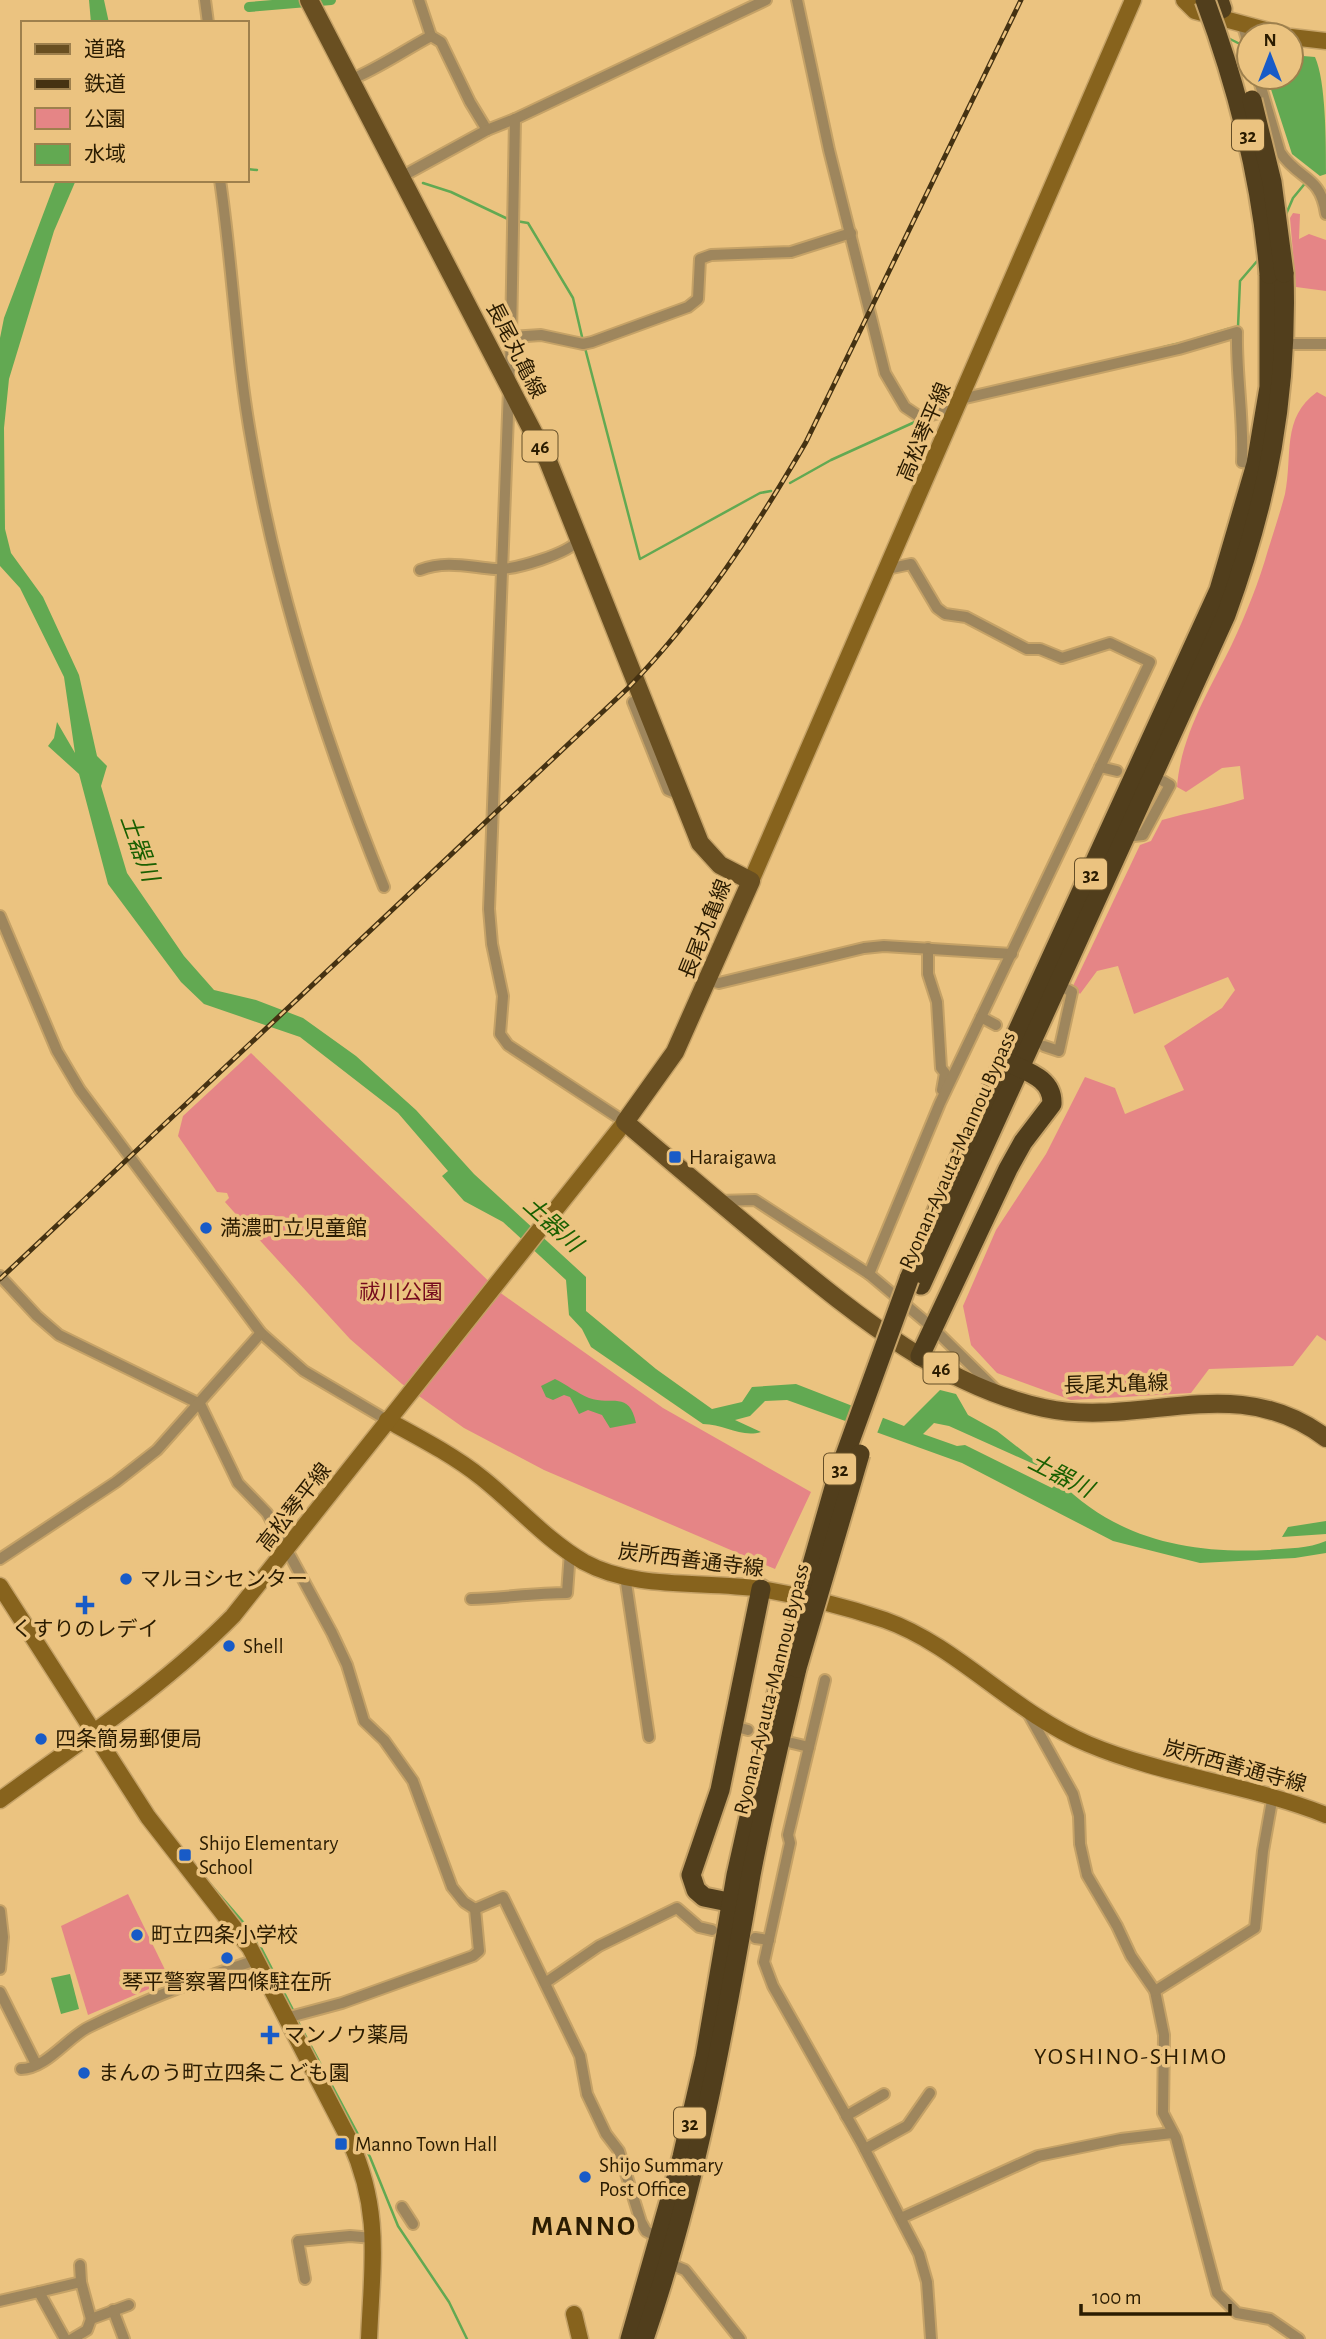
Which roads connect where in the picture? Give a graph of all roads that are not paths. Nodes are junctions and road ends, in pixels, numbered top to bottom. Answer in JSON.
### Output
{"nodes":[{"id":1,"x":205,"y":0,"type":"edge"},
{"id":2,"x":419,"y":0,"type":"edge"},
{"id":3,"x":766,"y":0,"type":"edge"},
{"id":4,"x":797,"y":0,"type":"edge"},
{"id":5,"x":1133,"y":0,"type":"edge"},
{"id":6,"x":1184,"y":0,"type":"edge"},
{"id":7,"x":1216,"y":3,"type":"edge"},
{"id":8,"x":310,"y":4,"type":"edge"},
{"id":9,"x":208,"y":21,"type":"edge"},
{"id":10,"x":1235,"y":21,"type":"edge"},
{"id":11,"x":431,"y":36,"type":"junction"},
{"id":12,"x":1305,"y":39,"type":"edge"},
{"id":13,"x":1326,"y":41,"type":"edge"},
{"id":14,"x":350,"y":80,"type":"junction"},
{"id":15,"x":1262,"y":91,"type":"edge"},
{"id":16,"x":515,"y":119,"type":"junction"},
{"id":17,"x":487,"y":130,"type":"junction"},
{"id":18,"x":401,"y":177,"type":"junction"},
{"id":19,"x":220,"y":182,"type":"edge"},
{"id":20,"x":1326,"y":214,"type":"edge"},
{"id":21,"x":851,"y":233,"type":"junction"},
{"id":22,"x":1276,"y":274,"type":"junction"},
{"id":23,"x":511,"y":337,"type":"junction"},
{"id":24,"x":1285,"y":344,"type":"junction"},
{"id":25,"x":1326,"y":344,"type":"edge"},
{"id":26,"x":508,"y":382,"type":"junction"},
{"id":27,"x":959,"y":404,"type":"junction"},
{"id":28,"x":1256,"y":464,"type":"junction"},
{"id":29,"x":580,"y":539,"type":"junction"},
{"id":30,"x":500,"y":568,"type":"junction"},
{"id":31,"x":887,"y":569,"type":"junction"},
{"id":32,"x":420,"y":570,"type":"dead end"},
{"id":33,"x":633,"y":702,"type":"dead end"},
{"id":34,"x":1100,"y":767,"type":"junction"},
{"id":35,"x":1117,"y":771,"type":"dead end"},
{"id":36,"x":1163,"y":781,"type":"dead end"},
{"id":37,"x":680,"y":795,"type":"junction"},
{"id":38,"x":1120,"y":828,"type":"junction"},
{"id":39,"x":751,"y":881,"type":"junction"},
{"id":40,"x":384,"y":887,"type":"dead end"},
{"id":41,"x":0,"y":916,"type":"edge"},
{"id":42,"x":0,"y":940,"type":"edge"},
{"id":43,"x":12,"y":944,"type":"junction"},
{"id":44,"x":928,"y":948,"type":"junction"},
{"id":45,"x":1012,"y":954,"type":"junction"},
{"id":46,"x":710,"y":981,"type":"junction"},
{"id":47,"x":1057,"y":984,"type":"junction"},
{"id":48,"x":981,"y":1017,"type":"junction"},
{"id":49,"x":996,"y":1025,"type":"dead end"},
{"id":50,"x":1044,"y":1046,"type":"dead end"},
{"id":51,"x":1013,"y":1064,"type":"junction"},
{"id":52,"x":940,"y":1103,"type":"junction"},
{"id":53,"x":620,"y":1127,"type":"junction"},
{"id":54,"x":718,"y":1201,"type":"junction"},
{"id":55,"x":869,"y":1274,"type":"junction"},
{"id":56,"x":0,"y":1276,"type":"edge"},
{"id":57,"x":933,"y":1328,"type":"junction"},
{"id":58,"x":261,"y":1333,"type":"junction"},
{"id":59,"x":920,"y":1356,"type":"junction"},
{"id":60,"x":999,"y":1394,"type":"junction"},
{"id":61,"x":200,"y":1404,"type":"junction"},
{"id":62,"x":387,"y":1420,"type":"junction"},
{"id":63,"x":1326,"y":1438,"type":"edge"},
{"id":64,"x":288,"y":1549,"type":"junction"},
{"id":65,"x":570,"y":1552,"type":"junction"},
{"id":66,"x":0,"y":1559,"type":"edge"},
{"id":67,"x":625,"y":1576,"type":"junction"},
{"id":68,"x":0,"y":1586,"type":"edge"},
{"id":69,"x":761,"y":1589,"type":"junction"},
{"id":70,"x":471,"y":1599,"type":"dead end"},
{"id":71,"x":825,"y":1680,"type":"dead end"},
{"id":72,"x":1028,"y":1713,"type":"junction"},
{"id":73,"x":93,"y":1732,"type":"junction"},
{"id":74,"x":649,"y":1737,"type":"dead end"},
{"id":75,"x":792,"y":1743,"type":"dead end"},
{"id":76,"x":809,"y":1747,"type":"junction"},
{"id":77,"x":1273,"y":1795,"type":"junction"},
{"id":78,"x":0,"y":1800,"type":"edge"},
{"id":79,"x":1326,"y":1815,"type":"edge"},
{"id":80,"x":739,"y":1905,"type":"junction"},
{"id":81,"x":475,"y":1909,"type":"junction"},
{"id":82,"x":0,"y":1912,"type":"edge"},
{"id":83,"x":712,"y":1930,"type":"dead end"},
{"id":84,"x":755,"y":1938,"type":"dead end"},
{"id":85,"x":769,"y":1940,"type":"junction"},
{"id":86,"x":256,"y":1959,"type":"junction"},
{"id":87,"x":0,"y":1969,"type":"edge"},
{"id":88,"x":545,"y":1983,"type":"junction"},
{"id":89,"x":1155,"y":1991,"type":"junction"},
{"id":90,"x":0,"y":1993,"type":"edge"},
{"id":91,"x":291,"y":2015,"type":"junction"},
{"id":92,"x":35,"y":2062,"type":"dead end"},
{"id":93,"x":21,"y":2070,"type":"dead end"},
{"id":94,"x":930,"y":2092,"type":"dead end"},
{"id":95,"x":884,"y":2094,"type":"dead end"},
{"id":96,"x":846,"y":2116,"type":"junction"},
{"id":97,"x":1172,"y":2133,"type":"junction"},
{"id":98,"x":865,"y":2149,"type":"junction"},
{"id":99,"x":402,"y":2207,"type":"dead end"},
{"id":100,"x":901,"y":2218,"type":"junction"},
{"id":101,"x":413,"y":2224,"type":"dead end"},
{"id":102,"x":373,"y":2238,"type":"junction"},
{"id":103,"x":661,"y":2239,"type":"junction"},
{"id":104,"x":670,"y":2264,"type":"junction"},
{"id":105,"x":80,"y":2265,"type":"dead end"},
{"id":106,"x":305,"y":2278,"type":"dead end"},
{"id":107,"x":81,"y":2283,"type":"junction"},
{"id":108,"x":38,"y":2292,"type":"junction"},
{"id":109,"x":0,"y":2301,"type":"edge"},
{"id":110,"x":129,"y":2305,"type":"dead end"},
{"id":111,"x":113,"y":2310,"type":"junction"},
{"id":112,"x":573,"y":2314,"type":"dead end"},
{"id":113,"x":91,"y":2319,"type":"junction"},
{"id":114,"x":65,"y":2339,"type":"edge"},
{"id":115,"x":72,"y":2339,"type":"edge"},
{"id":116,"x":124,"y":2339,"type":"edge"},
{"id":117,"x":369,"y":2339,"type":"edge"},
{"id":118,"x":580,"y":2339,"type":"edge"},
{"id":119,"x":630,"y":2339,"type":"edge"},
{"id":120,"x":644,"y":2339,"type":"edge"},
{"id":121,"x":740,"y":2339,"type":"edge"},
{"id":122,"x":931,"y":2339,"type":"edge"},
{"id":123,"x":1299,"y":2339,"type":"edge"}],
"edges":[{"from":1,"to":9,"type":"street"},
{"from":2,"to":11,"type":"street"},
{"from":3,"to":16,"type":"street"},
{"from":4,"to":21,"type":"street"},
{"from":5,"to":27,"type":"main road","name":"高松琴平線"},
{"from":6,"to":10,"type":"main road"},
{"from":7,"to":22,"type":"highway","name":"Ryonan-Ayauta-Mannou Bypass","number":"32","bridge":true},
{"from":8,"to":14,"type":"main road","name":"長尾丸亀線","number":"46"},
{"from":11,"to":14,"type":"street"},
{"from":11,"to":17,"type":"street"},
{"from":12,"to":13,"type":"main road"},
{"from":14,"to":18,"type":"main road","name":"長尾丸亀線","number":"46"},
{"from":15,"to":20,"type":"street"},
{"from":16,"to":17,"type":"street"},
{"from":16,"to":23,"type":"street"},
{"from":17,"to":18,"type":"street"},
{"from":18,"to":26,"type":"main road","name":"長尾丸亀線","number":"46"},
{"from":19,"to":40,"type":"street"},
{"from":21,"to":23,"type":"street"},
{"from":21,"to":27,"type":"street"},
{"from":22,"to":24,"type":"highway","name":"Ryonan-Ayauta-Mannou Bypass","number":"32"},
{"from":22,"to":28,"type":"highway","name":"Ryonan-Ayauta-Mannou Bypass","number":"32"},
{"from":23,"to":26,"type":"street"},
{"from":24,"to":25,"type":"street"},
{"from":24,"to":38,"type":"highway","name":"Ryonan-Ayauta-Mannou Bypass","number":"32"},
{"from":26,"to":29,"type":"main road","name":"長尾丸亀線","number":"46"},
{"from":26,"to":30,"type":"street"},
{"from":27,"to":28,"type":"street"},
{"from":27,"to":31,"type":"main road","name":"高松琴平線"},
{"from":28,"to":38,"type":"highway","name":"Ryonan-Ayauta-Mannou Bypass","number":"32"},
{"from":29,"to":30,"type":"street"},
{"from":29,"to":37,"type":"main road","name":"長尾丸亀線","number":"46"},
{"from":30,"to":32,"type":"street"},
{"from":30,"to":53,"type":"street"},
{"from":31,"to":34,"type":"street"},
{"from":31,"to":39,"type":"main road","name":"高松琴平線"},
{"from":33,"to":37,"type":"street"},
{"from":34,"to":35,"type":"street"},
{"from":34,"to":45,"type":"street"},
{"from":36,"to":38,"type":"street"},
{"from":37,"to":39,"type":"main road","name":"長尾丸亀線","number":"46"},
{"from":38,"to":47,"type":"highway","name":"Ryonan-Ayauta-Mannou Bypass","number":"32"},
{"from":38,"to":51,"type":"highway","name":"Ryonan-Ayauta-Mannou Bypass","number":"32"},
{"from":39,"to":46,"type":"main road","name":"長尾丸亀線"},
{"from":41,"to":43,"type":"street"},
{"from":42,"to":43,"type":"street"},
{"from":43,"to":58,"type":"street"},
{"from":44,"to":45,"type":"street"},
{"from":44,"to":46,"type":"street"},
{"from":44,"to":52,"type":"street"},
{"from":45,"to":48,"type":"street"},
{"from":46,"to":53,"type":"main road","name":"長尾丸亀線"},
{"from":47,"to":50,"type":"street"},
{"from":47,"to":51,"type":"highway","name":"Ryonan-Ayauta-Mannou Bypass","number":"32"},
{"from":48,"to":49,"type":"street"},
{"from":48,"to":52,"type":"street"},
{"from":51,"to":57,"type":"highway"},
{"from":51,"to":80,"type":"highway","name":"Ryonan-Ayauta-Mannou Bypass","number":"32","bridge":true},
{"from":52,"to":55,"type":"street"},
{"from":53,"to":54,"type":"main road","name":"長尾丸亀線","number":"46"},
{"from":53,"to":62,"type":"main road"},
{"from":54,"to":55,"type":"street"},
{"from":54,"to":59,"type":"main road","name":"長尾丸亀線","number":"46"},
{"from":55,"to":57,"type":"street"},
{"from":56,"to":61,"type":"street"},
{"from":57,"to":59,"type":"highway"},
{"from":57,"to":60,"type":"street"},
{"from":58,"to":61,"type":"street"},
{"from":58,"to":62,"type":"street"},
{"from":59,"to":60,"type":"main road","name":"長尾丸亀線","number":"46"},
{"from":60,"to":63,"type":"main road","name":"長尾丸亀線","number":"46"},
{"from":61,"to":64,"type":"street"},
{"from":61,"to":66,"type":"street"},
{"from":62,"to":64,"type":"main road","name":"高松琴平線"},
{"from":62,"to":65,"type":"main road","name":"炭所西善通寺線"},
{"from":64,"to":73,"type":"main road","name":"高松琴平線"},
{"from":64,"to":81,"type":"street"},
{"from":65,"to":67,"type":"main road","name":"炭所西善通寺線"},
{"from":65,"to":70,"type":"street"},
{"from":67,"to":69,"type":"main road","name":"炭所西善通寺線"},
{"from":67,"to":74,"type":"street"},
{"from":68,"to":73,"type":"main road"},
{"from":69,"to":72,"type":"main road","name":"炭所西善通寺線"},
{"from":69,"to":80,"type":"highway"},
{"from":71,"to":76,"type":"street"},
{"from":72,"to":77,"type":"main road","name":"炭所西善通寺線"},
{"from":72,"to":89,"type":"street"},
{"from":73,"to":78,"type":"main road","name":"高松琴平線"},
{"from":73,"to":86,"type":"main road"},
{"from":75,"to":76,"type":"street"},
{"from":76,"to":85,"type":"street"},
{"from":77,"to":79,"type":"main road","name":"炭所西善通寺線"},
{"from":77,"to":89,"type":"street"},
{"from":80,"to":103,"type":"highway","name":"Ryonan-Ayauta-Mannou Bypass","number":"32"},
{"from":80,"to":104,"type":"highway","name":"Ryonan-Ayauta-Mannou Bypass","number":"32"},
{"from":81,"to":88,"type":"street"},
{"from":81,"to":91,"type":"street"},
{"from":82,"to":87,"type":"street"},
{"from":83,"to":88,"type":"street"},
{"from":84,"to":85,"type":"street"},
{"from":85,"to":96,"type":"street"},
{"from":86,"to":91,"type":"main road"},
{"from":86,"to":93,"type":"street"},
{"from":88,"to":103,"type":"street"},
{"from":89,"to":97,"type":"street"},
{"from":90,"to":92,"type":"street"},
{"from":91,"to":102,"type":"main road"},
{"from":94,"to":98,"type":"street"},
{"from":95,"to":96,"type":"street"},
{"from":96,"to":98,"type":"street"},
{"from":97,"to":100,"type":"street"},
{"from":97,"to":123,"type":"street"},
{"from":98,"to":100,"type":"street"},
{"from":99,"to":101,"type":"street"},
{"from":100,"to":122,"type":"street"},
{"from":102,"to":106,"type":"street"},
{"from":102,"to":117,"type":"main road"},
{"from":103,"to":119,"type":"highway","name":"Ryonan-Ayauta-Mannou Bypass","number":"32"},
{"from":104,"to":120,"type":"highway","name":"Ryonan-Ayauta-Mannou Bypass","number":"32"},
{"from":104,"to":121,"type":"street"},
{"from":105,"to":107,"type":"street"},
{"from":107,"to":108,"type":"street"},
{"from":107,"to":113,"type":"street"},
{"from":108,"to":109,"type":"street"},
{"from":108,"to":114,"type":"street"},
{"from":110,"to":111,"type":"street"},
{"from":111,"to":113,"type":"street"},
{"from":111,"to":116,"type":"street"},
{"from":112,"to":118,"type":"main road"},
{"from":113,"to":115,"type":"street"}]}
